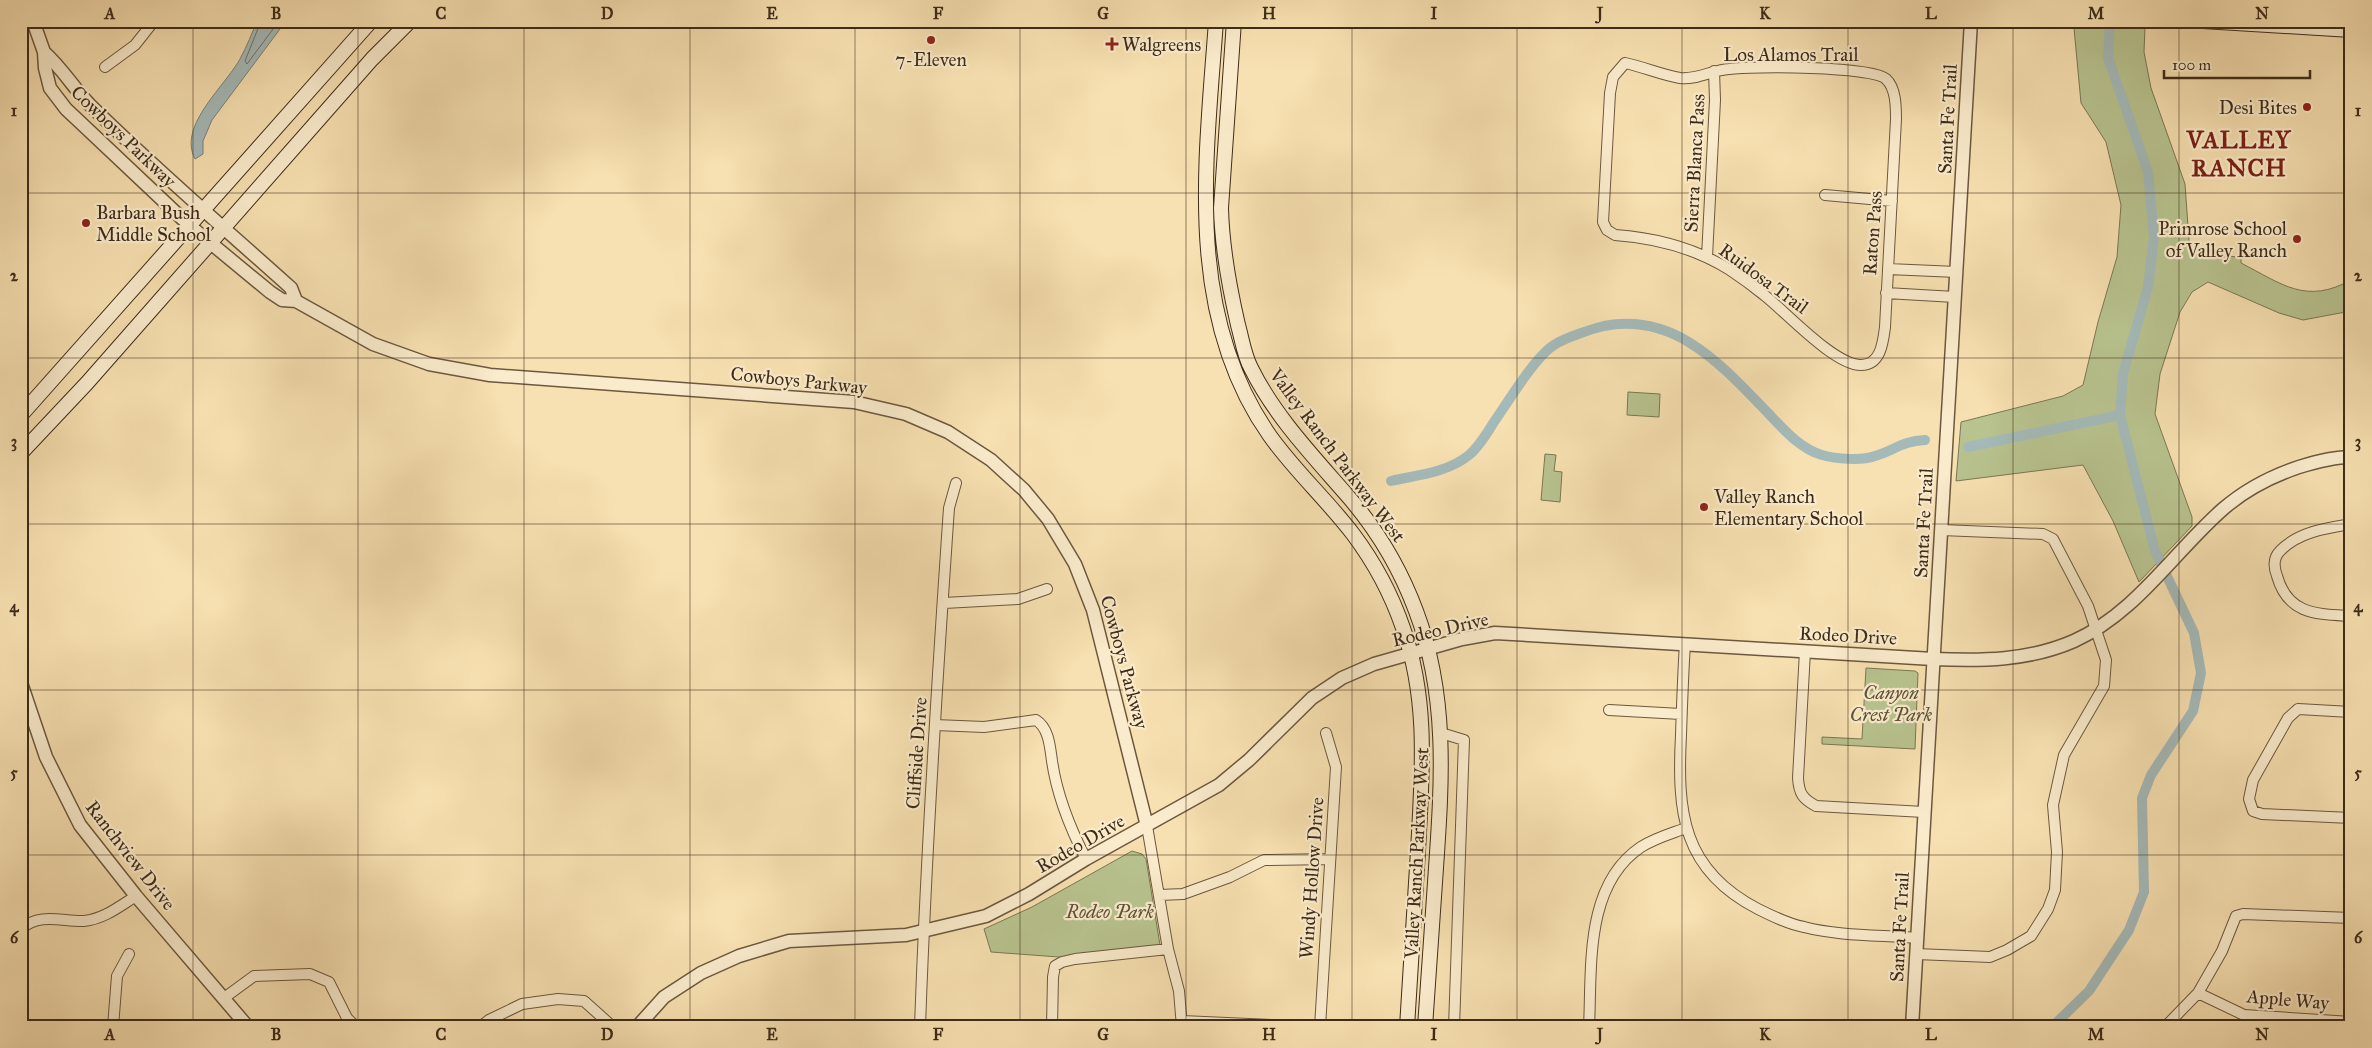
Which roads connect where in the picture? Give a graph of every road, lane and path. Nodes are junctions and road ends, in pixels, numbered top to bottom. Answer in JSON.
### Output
{"nodes":[{"id":1,"x":33,"y":21,"type":"edge"},
{"id":2,"x":154,"y":21,"type":"edge"},
{"id":3,"x":371,"y":21,"type":"edge"},
{"id":4,"x":410,"y":21,"type":"edge"},
{"id":5,"x":1216,"y":21,"type":"edge"},
{"id":6,"x":1234,"y":21,"type":"edge"},
{"id":7,"x":1971,"y":21,"type":"edge"},
{"id":8,"x":2203,"y":21,"type":"edge"},
{"id":9,"x":2236,"y":22,"type":"edge"},
{"id":10,"x":2351,"y":30,"type":"edge"},
{"id":11,"x":44,"y":52,"type":"junction"},
{"id":12,"x":105,"y":66,"type":"dead end"},
{"id":13,"x":1714,"y":71,"type":"junction"},
{"id":14,"x":1886,"y":79,"type":"joint"},
{"id":15,"x":1207,"y":178,"type":"junction"},
{"id":16,"x":1223,"y":179,"type":"junction"},
{"id":17,"x":1825,"y":195,"type":"dead end"},
{"id":18,"x":1892,"y":201,"type":"junction"},
{"id":19,"x":203,"y":212,"type":"junction"},
{"id":20,"x":1604,"y":219,"type":"joint"},
{"id":21,"x":190,"y":226,"type":"junction"},
{"id":22,"x":222,"y":229,"type":"junction"},
{"id":23,"x":210,"y":243,"type":"junction"},
{"id":24,"x":1707,"y":257,"type":"junction"},
{"id":25,"x":1888,"y":269,"type":"junction"},
{"id":26,"x":1956,"y":272,"type":"junction"},
{"id":27,"x":1886,"y":293,"type":"junction"},
{"id":28,"x":1955,"y":297,"type":"junction"},
{"id":29,"x":296,"y":301,"type":"junction"},
{"id":30,"x":1244,"y":347,"type":"junction"},
{"id":31,"x":1230,"y":355,"type":"junction"},
{"id":32,"x":1249,"y":362,"type":"junction"},
{"id":33,"x":1846,"y":362,"type":"joint"},
{"id":34,"x":1235,"y":368,"type":"junction"},
{"id":35,"x":21,"y":415,"type":"edge"},
{"id":36,"x":21,"y":453,"type":"edge"},
{"id":37,"x":2351,"y":458,"type":"edge"},
{"id":38,"x":956,"y":483,"type":"dead end"},
{"id":39,"x":2351,"y":524,"type":"edge"},
{"id":40,"x":1941,"y":530,"type":"junction"},
{"id":41,"x":1047,"y":588,"type":"dead end"},
{"id":42,"x":944,"y":603,"type":"junction"},
{"id":43,"x":2351,"y":616,"type":"edge"},
{"id":44,"x":2096,"y":627,"type":"junction"},
{"id":45,"x":1685,"y":644,"type":"junction"},
{"id":46,"x":1428,"y":649,"type":"junction"},
{"id":47,"x":1805,"y":651,"type":"junction"},
{"id":48,"x":1411,"y":653,"type":"junction"},
{"id":49,"x":1933,"y":658,"type":"junction"},
{"id":50,"x":21,"y":683,"type":"edge"},
{"id":51,"x":1609,"y":710,"type":"dead end"},
{"id":52,"x":2351,"y":712,"type":"edge"},
{"id":53,"x":1682,"y":714,"type":"junction"},
{"id":54,"x":935,"y":725,"type":"junction"},
{"id":55,"x":1326,"y":733,"type":"dead end"},
{"id":56,"x":1440,"y":733,"type":"junction"},
{"id":57,"x":1924,"y":812,"type":"junction"},
{"id":58,"x":2351,"y":818,"type":"edge"},
{"id":59,"x":1147,"y":826,"type":"junction"},
{"id":60,"x":1686,"y":828,"type":"junction"},
{"id":61,"x":1417,"y":855,"type":"junction"},
{"id":62,"x":1437,"y":856,"type":"junction"},
{"id":63,"x":1086,"y":859,"type":"junction"},
{"id":64,"x":1330,"y":859,"type":"junction"},
{"id":65,"x":1160,"y":895,"type":"junction"},
{"id":66,"x":136,"y":896,"type":"junction"},
{"id":67,"x":2351,"y":918,"type":"edge"},
{"id":68,"x":21,"y":929,"type":"edge"},
{"id":69,"x":925,"y":932,"type":"junction"},
{"id":70,"x":1917,"y":938,"type":"junction"},
{"id":71,"x":1168,"y":949,"type":"junction"},
{"id":72,"x":129,"y":954,"type":"dead end"},
{"id":73,"x":1916,"y":954,"type":"junction"},
{"id":74,"x":2198,"y":993,"type":"junction"},
{"id":75,"x":224,"y":998,"type":"junction"},
{"id":76,"x":2351,"y":1022,"type":"edge"},
{"id":77,"x":1182,"y":1024,"type":"edge"},
{"id":78,"x":1912,"y":1024,"type":"edge"},
{"id":79,"x":117,"y":1026,"type":"edge"},
{"id":80,"x":248,"y":1027,"type":"edge"},
{"id":81,"x":356,"y":1027,"type":"edge"},
{"id":82,"x":480,"y":1027,"type":"edge"},
{"id":83,"x":613,"y":1027,"type":"edge"},
{"id":84,"x":637,"y":1027,"type":"edge"},
{"id":85,"x":920,"y":1027,"type":"edge"},
{"id":86,"x":1052,"y":1027,"type":"edge"},
{"id":87,"x":1319,"y":1027,"type":"edge"},
{"id":88,"x":1408,"y":1027,"type":"edge"},
{"id":89,"x":1425,"y":1027,"type":"edge"},
{"id":90,"x":1454,"y":1027,"type":"edge"},
{"id":91,"x":1588,"y":1027,"type":"edge"},
{"id":92,"x":2164,"y":1027,"type":"edge"}],
"edges":[{"from":1,"to":11,"type":"street","name":"Cowboys Parkway"},
{"from":2,"to":12,"type":"street"},
{"from":3,"to":19,"type":"main road"},
{"from":4,"to":22,"type":"main road"},
{"from":5,"to":15,"type":"main road","name":"Valley Ranch Parkway West"},
{"from":6,"to":16,"type":"main road","name":"Valley Ranch Parkway West"},
{"from":7,"to":26,"type":"street","name":"Santa Fe Trail"},
{"from":8,"to":9,"type":"main road"},
{"from":9,"to":10,"type":"main road"},
{"from":11,"to":19,"type":"street","name":"Cowboys Parkway"},
{"from":11,"to":21,"type":"street","name":"Cowboys Parkway"},
{"from":13,"to":14,"type":"street","name":"Los Alamos Trail"},
{"from":13,"to":20,"type":"street","name":"Los Alamos Trail"},
{"from":13,"to":24,"type":"street","name":"Sierra Blanca Pass"},
{"from":14,"to":18,"type":"street","name":"Raton Pass"},
{"from":15,"to":16,"type":"main road"},
{"from":15,"to":31,"type":"main road","name":"Valley Ranch Parkway West"},
{"from":16,"to":30,"type":"main road","name":"Valley Ranch Parkway West"},
{"from":17,"to":18,"type":"street"},
{"from":18,"to":25,"type":"street","name":"Raton Pass"},
{"from":19,"to":21,"type":"main road"},
{"from":19,"to":22,"type":"street","name":"Cowboys Parkway"},
{"from":20,"to":24,"type":"street","name":"Ruidosa Trail"},
{"from":21,"to":23,"type":"street","name":"Cowboys Parkway"},
{"from":21,"to":35,"type":"main road"},
{"from":22,"to":23,"type":"main road"},
{"from":22,"to":29,"type":"street","name":"Cowboys Parkway"},
{"from":23,"to":29,"type":"street","name":"Cowboys Parkway"},
{"from":23,"to":36,"type":"main road"},
{"from":24,"to":33,"type":"street","name":"Ruidosa Trail"},
{"from":25,"to":26,"type":"street"},
{"from":25,"to":27,"type":"street","name":"Raton Pass"},
{"from":26,"to":28,"type":"street","name":"Santa Fe Trail"},
{"from":27,"to":28,"type":"street"},
{"from":27,"to":33,"type":"street","name":"Raton Pass"},
{"from":28,"to":40,"type":"street","name":"Santa Fe Trail"},
{"from":29,"to":59,"type":"street","name":"Cowboys Parkway"},
{"from":30,"to":31,"type":"main road"},
{"from":30,"to":32,"type":"main road","name":"Valley Ranch Parkway West"},
{"from":31,"to":34,"type":"main road","name":"Valley Ranch Parkway West"},
{"from":32,"to":34,"type":"main road"},
{"from":32,"to":46,"type":"main road","name":"Valley Ranch Parkway West"},
{"from":34,"to":48,"type":"main road","name":"Valley Ranch Parkway West"},
{"from":37,"to":44,"type":"street","name":"Rodeo Drive"},
{"from":38,"to":42,"type":"street","name":"Cliffside Drive"},
{"from":39,"to":43,"type":"street"},
{"from":40,"to":44,"type":"street"},
{"from":40,"to":49,"type":"street","name":"Santa Fe Trail"},
{"from":41,"to":42,"type":"street"},
{"from":42,"to":54,"type":"street","name":"Cliffside Drive"},
{"from":44,"to":49,"type":"street","name":"Rodeo Drive"},
{"from":44,"to":73,"type":"street"},
{"from":45,"to":46,"type":"street","name":"Rodeo Drive"},
{"from":45,"to":47,"type":"street","name":"Rodeo Drive"},
{"from":45,"to":53,"type":"street"},
{"from":46,"to":48,"type":"street","name":"Rodeo Drive"},
{"from":46,"to":56,"type":"main road","name":"Valley Ranch Parkway West"},
{"from":47,"to":49,"type":"street","name":"Rodeo Drive"},
{"from":47,"to":57,"type":"street"},
{"from":48,"to":59,"type":"street","name":"Rodeo Drive"},
{"from":48,"to":61,"type":"main road","name":"Valley Ranch Parkway West"},
{"from":49,"to":57,"type":"street","name":"Santa Fe Trail"},
{"from":50,"to":66,"type":"street","name":"Ranchview Drive"},
{"from":51,"to":53,"type":"street"},
{"from":52,"to":58,"type":"street"},
{"from":53,"to":60,"type":"street"},
{"from":54,"to":63,"type":"street"},
{"from":54,"to":69,"type":"street","name":"Cliffside Drive"},
{"from":55,"to":64,"type":"street","name":"Windy Hollow Drive"},
{"from":56,"to":62,"type":"main road","name":"Valley Ranch Parkway West"},
{"from":56,"to":90,"type":"street"},
{"from":57,"to":70,"type":"street","name":"Santa Fe Trail"},
{"from":59,"to":63,"type":"street","name":"Rodeo Drive"},
{"from":59,"to":65,"type":"street","name":"Cowboys Parkway"},
{"from":60,"to":70,"type":"street"},
{"from":60,"to":91,"type":"street"},
{"from":61,"to":62,"type":"main road"},
{"from":61,"to":88,"type":"main road","name":"Valley Ranch Parkway West"},
{"from":62,"to":89,"type":"main road","name":"Valley Ranch Parkway West"},
{"from":63,"to":69,"type":"street","name":"Rodeo Drive"},
{"from":64,"to":65,"type":"street"},
{"from":64,"to":87,"type":"street","name":"Windy Hollow Drive"},
{"from":65,"to":71,"type":"street","name":"Cowboys Parkway"},
{"from":66,"to":68,"type":"street"},
{"from":66,"to":75,"type":"street","name":"Ranchview Drive"},
{"from":67,"to":74,"type":"street"},
{"from":69,"to":84,"type":"street","name":"Rodeo Drive"},
{"from":69,"to":85,"type":"street","name":"Cliffside Drive"},
{"from":70,"to":73,"type":"street","name":"Santa Fe Trail"},
{"from":71,"to":77,"type":"street","name":"Cowboys Parkway"},
{"from":71,"to":86,"type":"street"},
{"from":72,"to":79,"type":"street"},
{"from":73,"to":78,"type":"street","name":"Santa Fe Trail"},
{"from":74,"to":76,"type":"street","name":"Apple Way"},
{"from":74,"to":92,"type":"street"},
{"from":75,"to":80,"type":"street","name":"Ranchview Drive"},
{"from":75,"to":81,"type":"street"},
{"from":77,"to":87,"type":"street"},
{"from":82,"to":83,"type":"street"}]}
